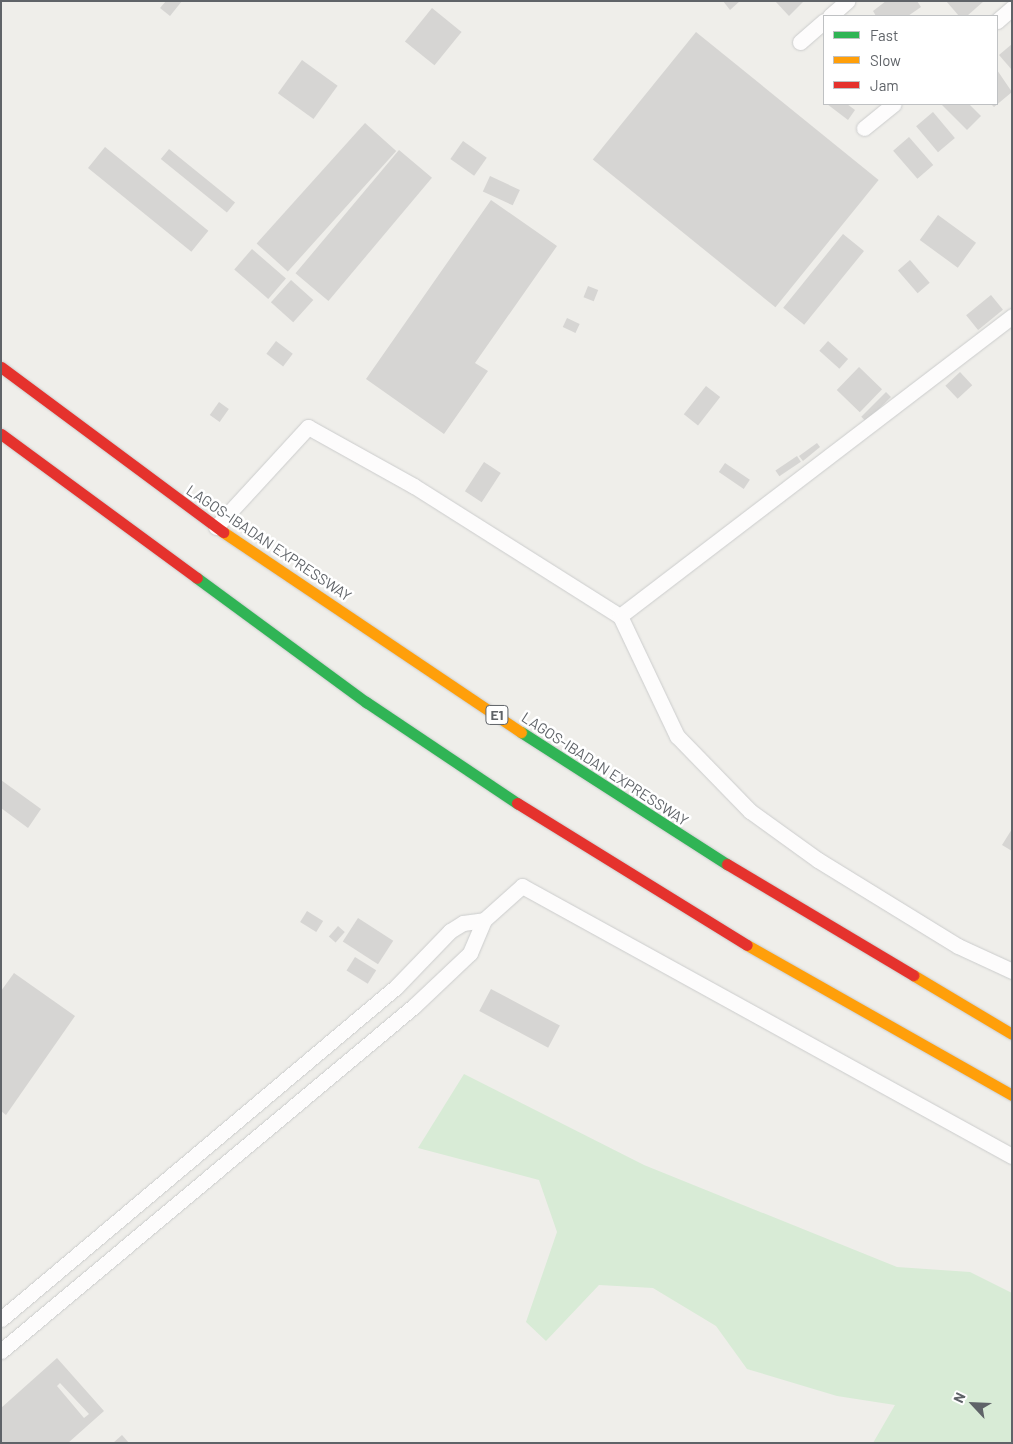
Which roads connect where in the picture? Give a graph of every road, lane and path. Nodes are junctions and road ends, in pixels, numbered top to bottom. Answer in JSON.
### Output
{"nodes":[{"id":1,"x":847,"y":1,"type":"edge"},
{"id":2,"x":1012,"y":8,"type":"edge"},
{"id":3,"x":831,"y":15,"type":"edge"},
{"id":4,"x":998,"y":19,"type":"edge"},
{"id":5,"x":823,"y":22,"type":"edge"},
{"id":6,"x":800,"y":42,"type":"dead end"},
{"id":7,"x":893,"y":105,"type":"edge"},
{"id":8,"x":864,"y":128,"type":"dead end"},
{"id":9,"x":1012,"y":316,"type":"edge"},
{"id":10,"x":1,"y":367,"type":"edge"},
{"id":11,"x":1,"y":434,"type":"edge"},
{"id":12,"x":216,"y":527,"type":"junction"},
{"id":13,"x":620,"y":616,"type":"junction"},
{"id":14,"x":484,"y":920,"type":"junction"},
{"id":15,"x":1012,"y":971,"type":"edge"},
{"id":16,"x":1012,"y":1034,"type":"edge"},
{"id":17,"x":1012,"y":1095,"type":"edge"},
{"id":18,"x":1012,"y":1156,"type":"edge"},
{"id":19,"x":1,"y":1319,"type":"edge"},
{"id":20,"x":1,"y":1351,"type":"edge"}],
"edges":[{"from":1,"to":3,"type":"street"},
{"from":2,"to":4,"type":"street"},
{"from":5,"to":6,"type":"street"},
{"from":7,"to":8,"type":"street"},
{"from":9,"to":13,"type":"street"},
{"from":10,"to":12,"type":"highway","name":"LAGOS-IBADAN EXPRESSWAY","number":"E1"},
{"from":11,"to":17,"type":"highway"},
{"from":12,"to":13,"type":"street"},
{"from":12,"to":16,"type":"highway","name":"LAGOS-IBADAN EXPRESSWAY","number":"E1"},
{"from":13,"to":15,"type":"street"},
{"from":14,"to":18,"type":"street"},
{"from":14,"to":19,"type":"street"},
{"from":14,"to":20,"type":"street"}]}
